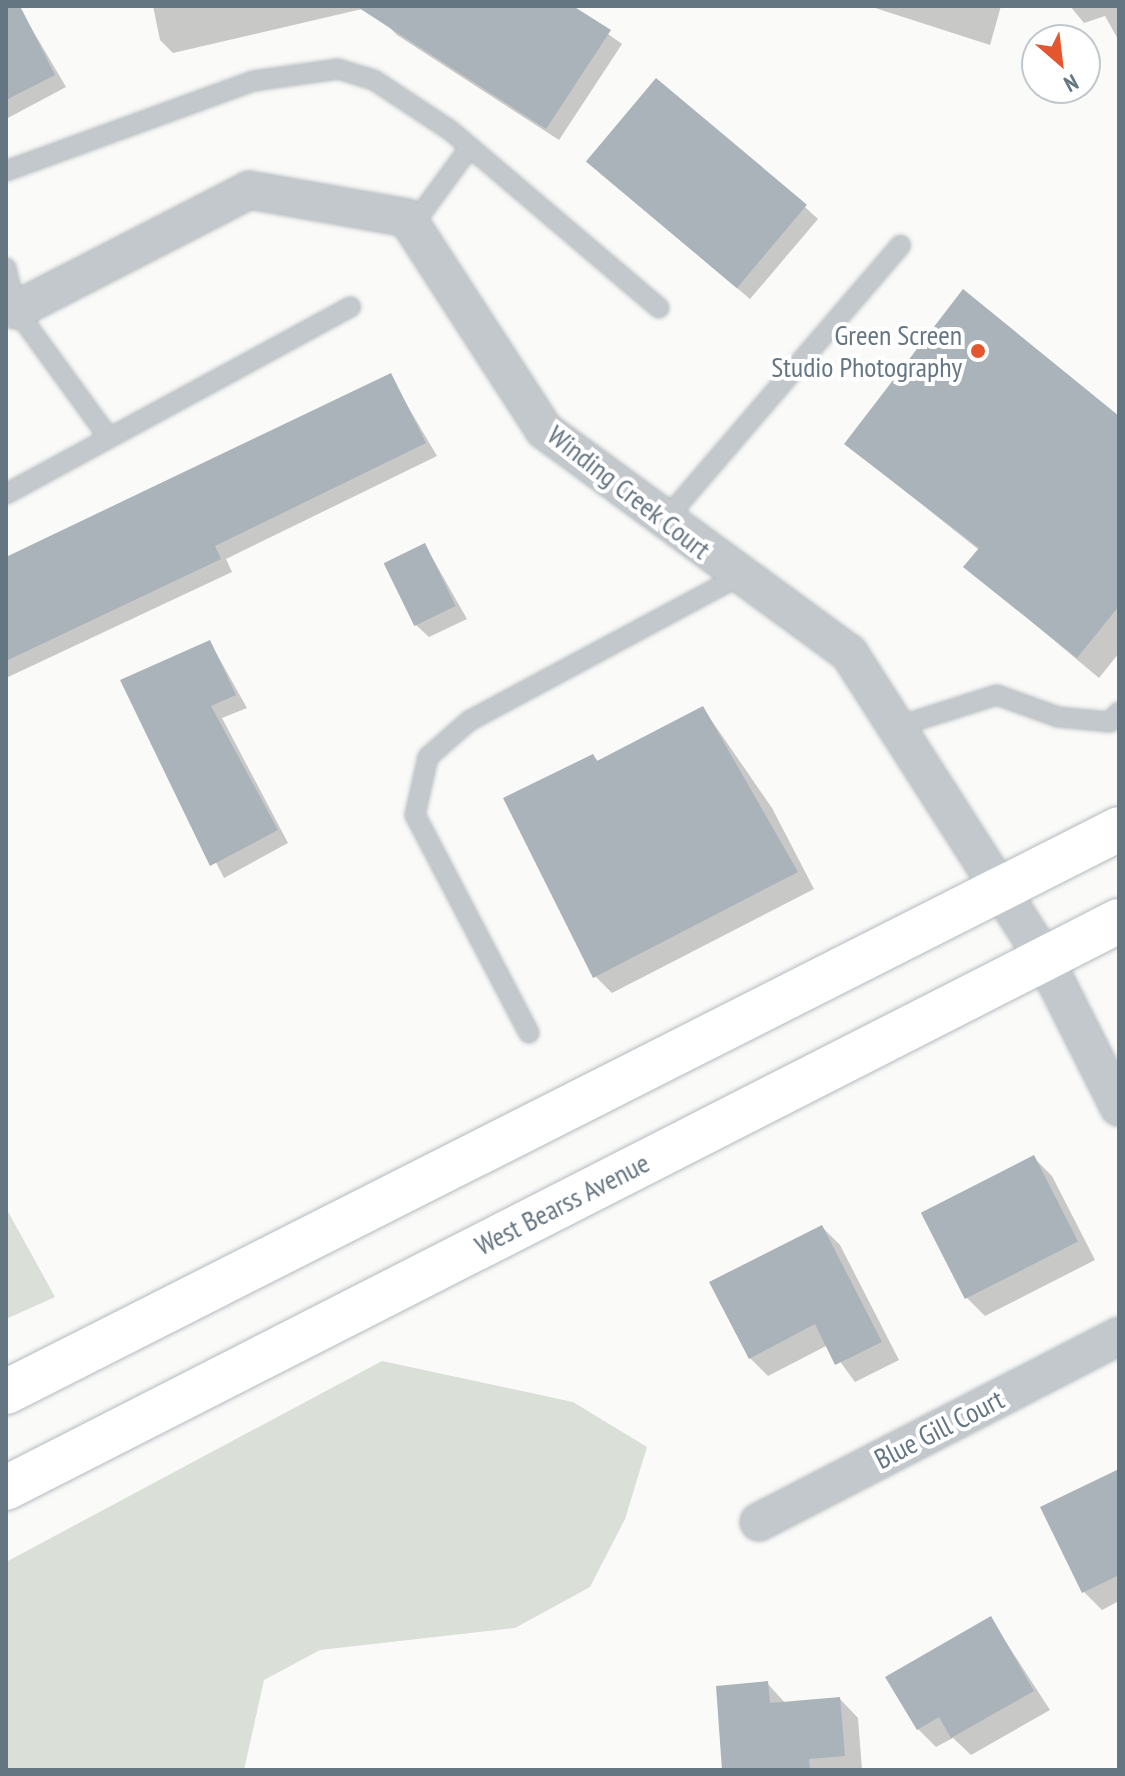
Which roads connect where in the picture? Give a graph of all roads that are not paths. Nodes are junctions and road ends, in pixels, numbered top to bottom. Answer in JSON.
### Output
{"nodes":[{"id":1,"x":470,"y":147,"type":"junction"},
{"id":2,"x":6,"y":171,"type":"edge"},
{"id":3,"x":412,"y":226,"type":"junction"},
{"id":4,"x":901,"y":245,"type":"dead end"},
{"id":5,"x":6,"y":268,"type":"edge"},
{"id":6,"x":351,"y":307,"type":"dead end"},
{"id":7,"x":659,"y":308,"type":"dead end"},
{"id":8,"x":16,"y":310,"type":"junction"},
{"id":9,"x":109,"y":438,"type":"junction"},
{"id":10,"x":6,"y":494,"type":"edge"},
{"id":11,"x":665,"y":520,"type":"junction"},
{"id":12,"x":739,"y":576,"type":"junction"},
{"id":13,"x":1119,"y":712,"type":"edge"},
{"id":14,"x":896,"y":727,"type":"junction"},
{"id":15,"x":1119,"y":829,"type":"edge"},
{"id":16,"x":999,"y":888,"type":"junction"},
{"id":17,"x":1119,"y":921,"type":"edge"},
{"id":18,"x":1044,"y":958,"type":"junction"},
{"id":19,"x":529,"y":1033,"type":"dead end"},
{"id":20,"x":1119,"y":1107,"type":"edge"},
{"id":21,"x":1119,"y":1336,"type":"edge"},
{"id":22,"x":6,"y":1392,"type":"edge"},
{"id":23,"x":6,"y":1488,"type":"edge"},
{"id":24,"x":759,"y":1522,"type":"dead end"}],
"edges":[{"from":1,"to":2,"type":"lane"},
{"from":1,"to":3,"type":"lane"},
{"from":1,"to":7,"type":"lane"},
{"from":3,"to":8,"type":"street"},
{"from":3,"to":11,"type":"street","name":"Winding Creek Court"},
{"from":4,"to":11,"type":"lane"},
{"from":5,"to":8,"type":"lane"},
{"from":6,"to":9,"type":"lane"},
{"from":8,"to":9,"type":"lane"},
{"from":9,"to":10,"type":"lane"},
{"from":11,"to":12,"type":"street","name":"Winding Creek Court"},
{"from":12,"to":14,"type":"street","name":"Winding Creek Court"},
{"from":12,"to":19,"type":"lane"},
{"from":13,"to":14,"type":"lane"},
{"from":14,"to":16,"type":"street","name":"Winding Creek Court"},
{"from":15,"to":16,"type":"main road"},
{"from":16,"to":18,"type":"street","name":"Winding Creek Court"},
{"from":16,"to":22,"type":"main road"},
{"from":17,"to":18,"type":"main road","name":"West Bearss Avenue"},
{"from":18,"to":20,"type":"street","name":"Winding Creek Court"},
{"from":18,"to":23,"type":"main road","name":"West Bearss Avenue"},
{"from":21,"to":24,"type":"street","name":"Blue Gill Court"}]}
